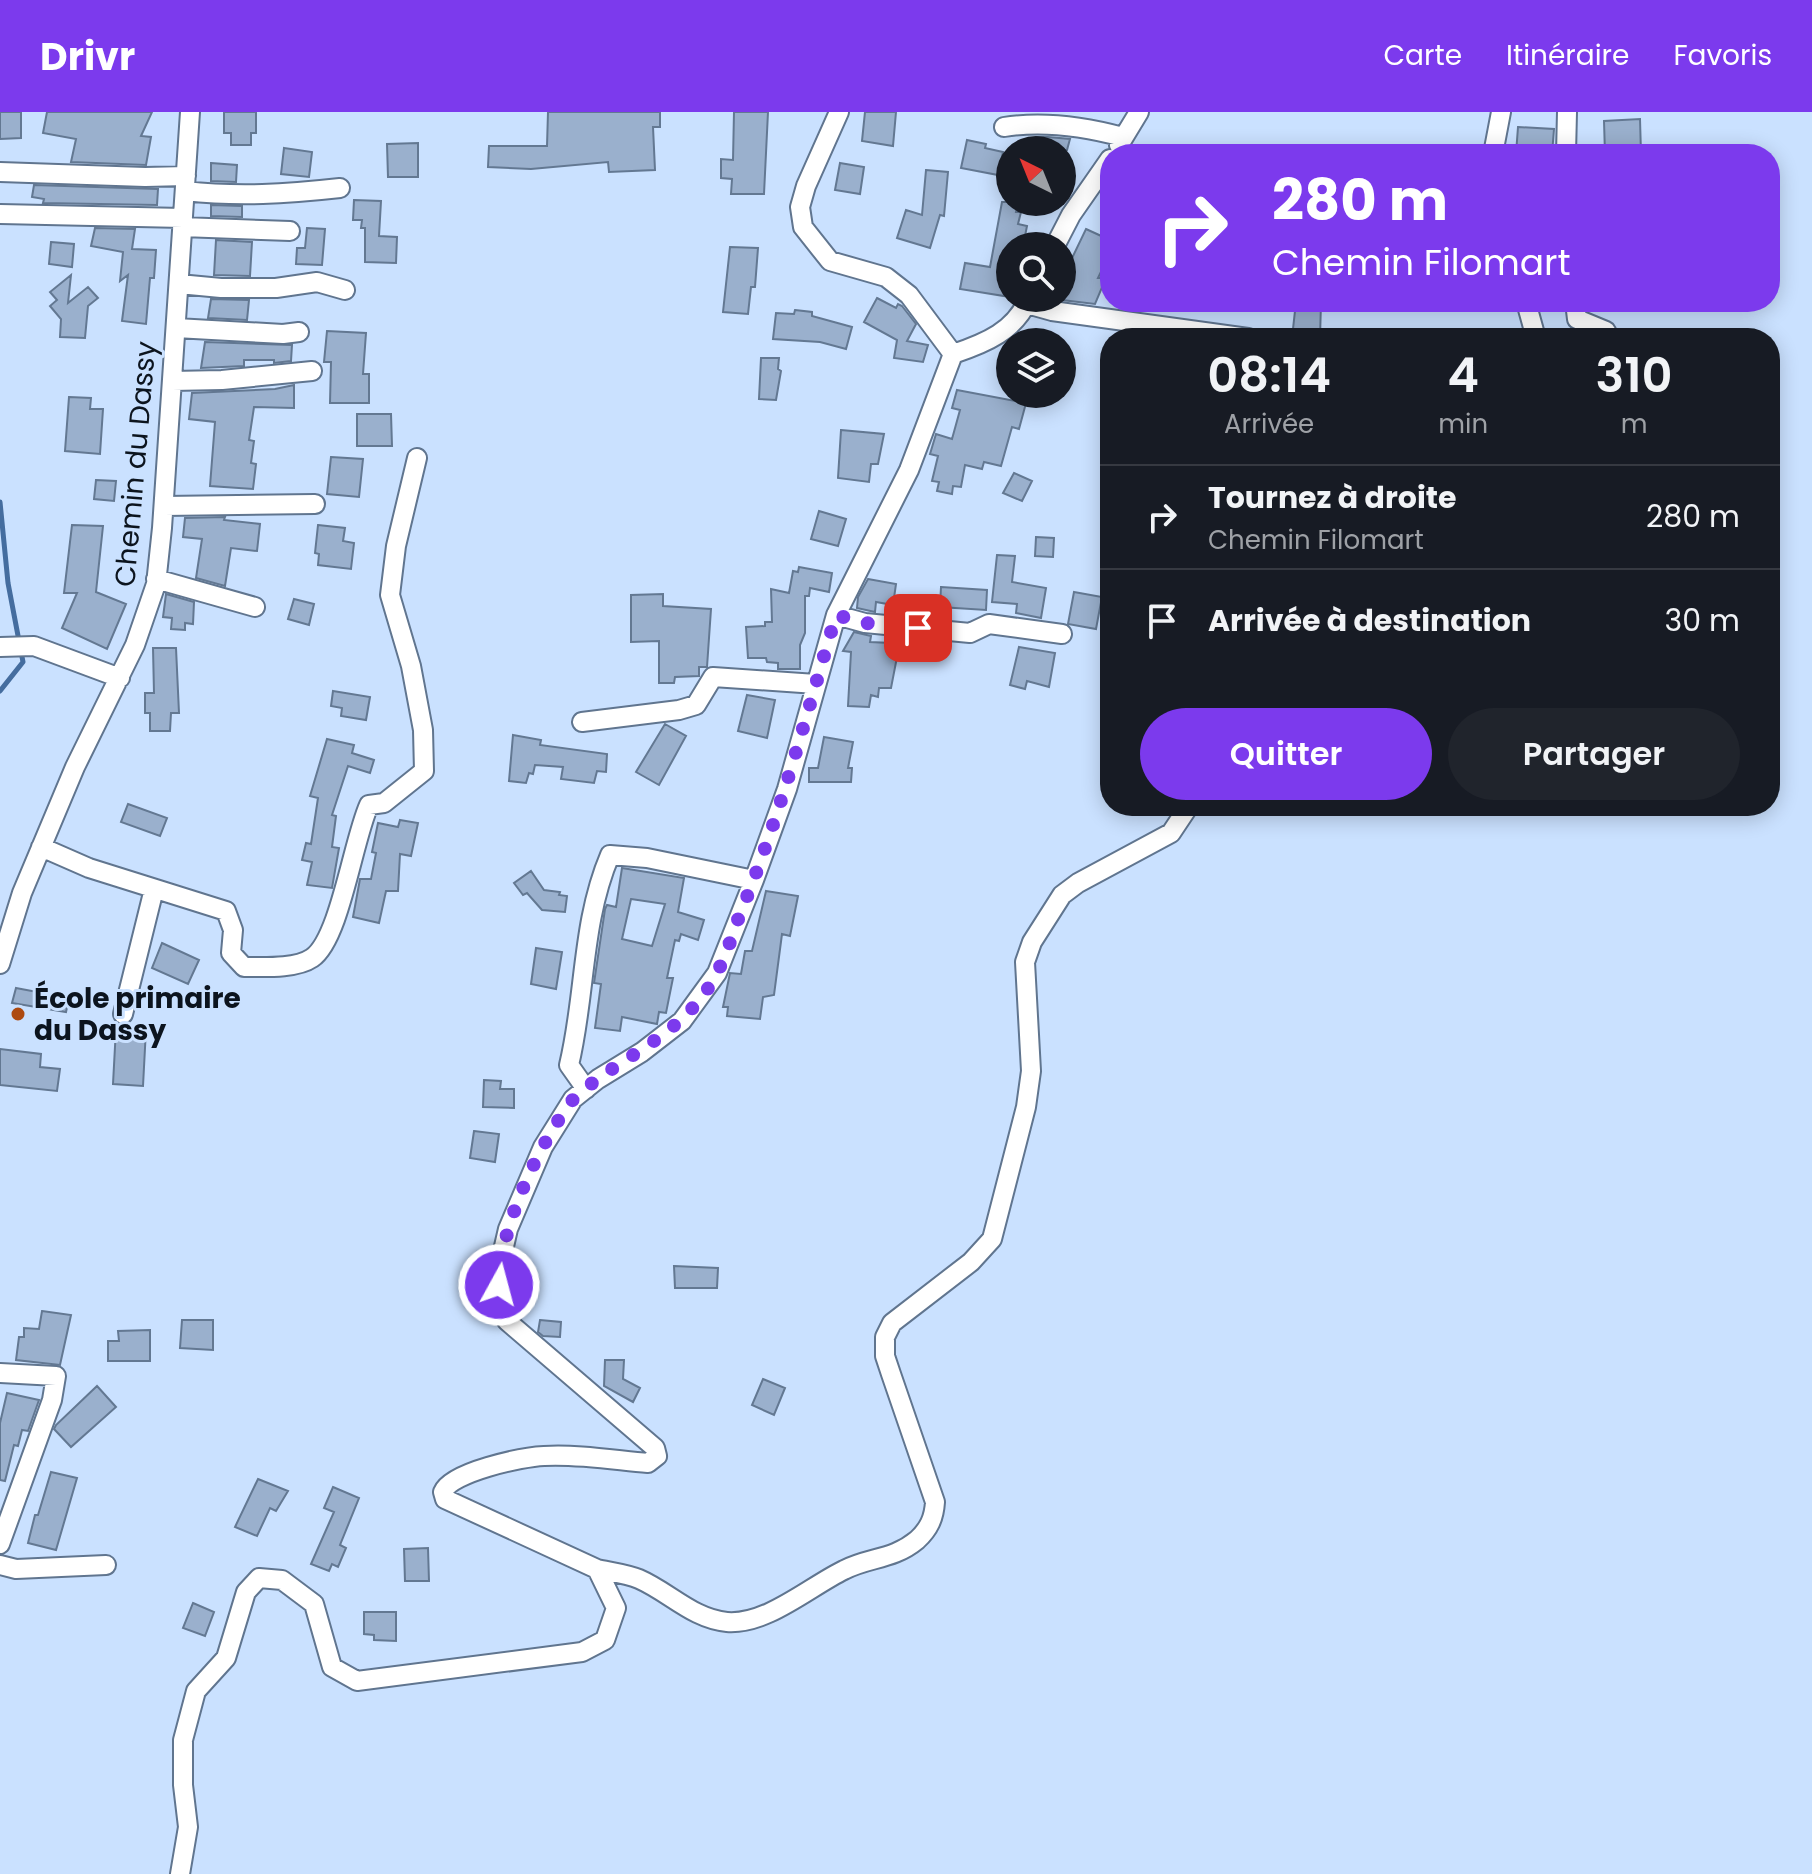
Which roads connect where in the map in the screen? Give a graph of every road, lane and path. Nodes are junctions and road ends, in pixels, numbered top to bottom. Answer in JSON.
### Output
{"nodes":[{"id":1,"x":190,"y":112,"type":"edge"},
{"id":2,"x":839,"y":112,"type":"edge"},
{"id":3,"x":1139,"y":112,"type":"edge"},
{"id":4,"x":1501,"y":112,"type":"edge"},
{"id":5,"x":1567,"y":112,"type":"edge"},
{"id":6,"x":1004,"y":127,"type":"dead end"},
{"id":7,"x":1123,"y":137,"type":"junction"},
{"id":8,"x":1119,"y":144,"type":"edge"},
{"id":9,"x":1495,"y":144,"type":"edge"},
{"id":10,"x":1566,"y":144,"type":"edge"},
{"id":11,"x":0,"y":172,"type":"edge"},
{"id":12,"x":1100,"y":172,"type":"edge"},
{"id":13,"x":185,"y":184,"type":"junction"},
{"id":14,"x":340,"y":188,"type":"dead end"},
{"id":15,"x":0,"y":214,"type":"edge"},
{"id":16,"x":183,"y":222,"type":"junction"},
{"id":17,"x":290,"y":231,"type":"dead end"},
{"id":18,"x":1062,"y":232,"type":"edge"},
{"id":19,"x":179,"y":284,"type":"junction"},
{"id":20,"x":345,"y":290,"type":"dead end"},
{"id":21,"x":1022,"y":312,"type":"edge"},
{"id":22,"x":1059,"y":312,"type":"edge"},
{"id":23,"x":1576,"y":312,"type":"edge"},
{"id":24,"x":176,"y":328,"type":"junction"},
{"id":25,"x":1175,"y":328,"type":"edge"},
{"id":26,"x":1599,"y":328,"type":"edge"},
{"id":27,"x":299,"y":332,"type":"dead end"},
{"id":28,"x":953,"y":354,"type":"junction"},
{"id":29,"x":312,"y":371,"type":"dead end"},
{"id":30,"x":172,"y":381,"type":"junction"},
{"id":31,"x":417,"y":458,"type":"dead end"},
{"id":32,"x":315,"y":504,"type":"dead end"},
{"id":33,"x":164,"y":506,"type":"junction"},
{"id":34,"x":156,"y":579,"type":"junction"},
{"id":35,"x":255,"y":607,"type":"dead end"},
{"id":36,"x":836,"y":615,"type":"junction"},
{"id":37,"x":1062,"y":634,"type":"dead end"},
{"id":38,"x":5,"y":647,"type":"edge"},
{"id":39,"x":120,"y":678,"type":"junction"},
{"id":40,"x":816,"y":684,"type":"junction"},
{"id":41,"x":582,"y":722,"type":"dead end"},
{"id":42,"x":1182,"y":816,"type":"edge"},
{"id":43,"x":41,"y":847,"type":"junction"},
{"id":44,"x":754,"y":880,"type":"junction"},
{"id":45,"x":154,"y":889,"type":"junction"},
{"id":46,"x":0,"y":964,"type":"edge"},
{"id":47,"x":123,"y":1014,"type":"dead end"},
{"id":48,"x":586,"y":1089,"type":"junction"},
{"id":49,"x":0,"y":1373,"type":"edge"},
{"id":50,"x":0,"y":1544,"type":"edge"},
{"id":51,"x":0,"y":1565,"type":"edge"},
{"id":52,"x":106,"y":1565,"type":"dead end"},
{"id":53,"x":597,"y":1569,"type":"junction"},
{"id":54,"x":180,"y":1874,"type":"edge"}],
"edges":[{"from":1,"to":13,"type":"street","name":"Chemin du Dassy"},
{"from":2,"to":28,"type":"street"},
{"from":3,"to":7,"type":"street"},
{"from":4,"to":9,"type":"street"},
{"from":5,"to":10,"type":"street"},
{"from":6,"to":7,"type":"street"},
{"from":7,"to":8,"type":"street"},
{"from":11,"to":13,"type":"street"},
{"from":12,"to":18,"type":"street"},
{"from":13,"to":14,"type":"street"},
{"from":13,"to":16,"type":"street","name":"Chemin du Dassy"},
{"from":15,"to":16,"type":"street"},
{"from":16,"to":17,"type":"street"},
{"from":16,"to":19,"type":"street","name":"Chemin du Dassy"},
{"from":19,"to":20,"type":"street"},
{"from":19,"to":24,"type":"street","name":"Chemin du Dassy"},
{"from":21,"to":28,"type":"street"},
{"from":22,"to":25,"type":"street"},
{"from":23,"to":26,"type":"street"},
{"from":24,"to":27,"type":"street"},
{"from":24,"to":30,"type":"street","name":"Chemin du Dassy"},
{"from":28,"to":36,"type":"street"},
{"from":29,"to":30,"type":"street"},
{"from":30,"to":33,"type":"street","name":"Chemin du Dassy"},
{"from":31,"to":45,"type":"street"},
{"from":32,"to":33,"type":"street"},
{"from":33,"to":34,"type":"street","name":"Chemin du Dassy"},
{"from":34,"to":35,"type":"street"},
{"from":34,"to":39,"type":"street","name":"Chemin du Dassy"},
{"from":36,"to":37,"type":"street"},
{"from":36,"to":40,"type":"street"},
{"from":38,"to":39,"type":"street"},
{"from":39,"to":43,"type":"street","name":"Chemin du Dassy"},
{"from":40,"to":41,"type":"street"},
{"from":40,"to":44,"type":"street"},
{"from":42,"to":53,"type":"street"},
{"from":43,"to":45,"type":"street"},
{"from":43,"to":46,"type":"street","name":"Chemin du Dassy"},
{"from":44,"to":48,"type":"street"},
{"from":44,"to":48,"type":"street"},
{"from":45,"to":47,"type":"street"},
{"from":48,"to":53,"type":"street"},
{"from":49,"to":50,"type":"street"},
{"from":51,"to":52,"type":"street"},
{"from":53,"to":54,"type":"street"}]}
